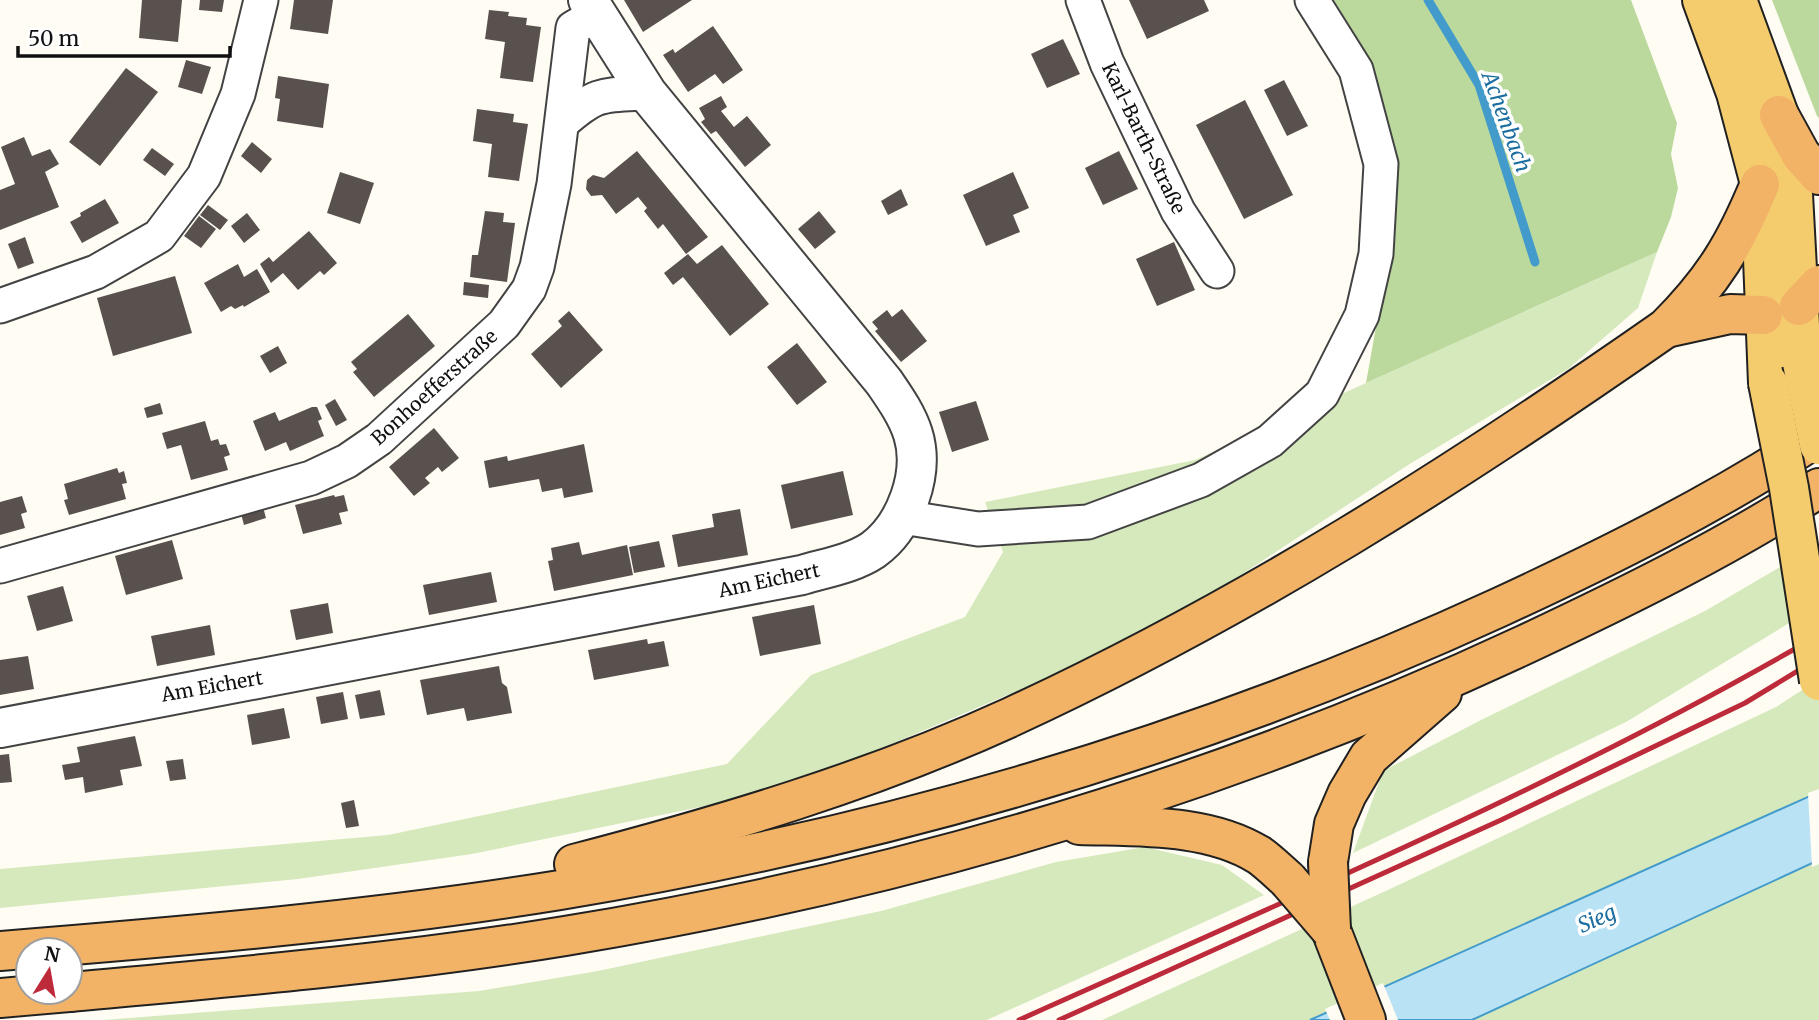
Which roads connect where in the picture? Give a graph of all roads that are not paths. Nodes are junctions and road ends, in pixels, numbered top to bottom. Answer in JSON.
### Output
{"nodes":[{"id":1,"x":261,"y":0,"type":"edge"},
{"id":2,"x":1083,"y":0,"type":"edge"},
{"id":3,"x":1312,"y":0,"type":"edge"},
{"id":4,"x":1702,"y":0,"type":"edge"},
{"id":5,"x":1737,"y":0,"type":"edge"},
{"id":6,"x":592,"y":7,"type":"edge"},
{"id":7,"x":647,"y":93,"type":"junction"},
{"id":8,"x":1779,"y":116,"type":"junction"},
{"id":9,"x":563,"y":122,"type":"junction"},
{"id":10,"x":1819,"y":176,"type":"edge"},
{"id":11,"x":1760,"y":184,"type":"junction"},
{"id":12,"x":1217,"y":271,"type":"dead end"},
{"id":13,"x":1794,"y":302,"type":"edge"},
{"id":14,"x":0,"y":306,"type":"edge"},
{"id":15,"x":1666,"y":328,"type":"junction"},
{"id":16,"x":1819,"y":436,"type":"edge"},
{"id":17,"x":1819,"y":445,"type":"edge"},
{"id":18,"x":1819,"y":488,"type":"edge"},
{"id":19,"x":902,"y":517,"type":"junction"},
{"id":20,"x":0,"y":566,"type":"edge"},
{"id":21,"x":1468,"y":671,"type":"junction"},
{"id":22,"x":1819,"y":681,"type":"edge"},
{"id":23,"x":0,"y":728,"type":"edge"},
{"id":24,"x":1052,"y":824,"type":"junction"},
{"id":25,"x":307,"y":923,"type":"junction"},
{"id":26,"x":1331,"y":930,"type":"junction"},
{"id":27,"x":0,"y":951,"type":"edge"},
{"id":28,"x":84,"y":991,"type":"edge"},
{"id":29,"x":1366,"y":1020,"type":"edge"}],
"edges":[{"from":1,"to":14,"type":"street"},
{"from":2,"to":12,"type":"street","name":"Karl-Barth-Straße"},
{"from":3,"to":19,"type":"street"},
{"from":4,"to":11,"type":"main road"},
{"from":5,"to":8,"type":"main road"},
{"from":6,"to":7,"type":"street","name":"Am Eichert"},
{"from":6,"to":9,"type":"street","name":"Bonhoefferstraße"},
{"from":7,"to":9,"type":"street"},
{"from":7,"to":19,"type":"street","name":"Am Eichert"},
{"from":8,"to":10,"type":"highway"},
{"from":8,"to":13,"type":"main road"},
{"from":9,"to":20,"type":"street","name":"Bonhoefferstraße"},
{"from":11,"to":13,"type":"main road"},
{"from":11,"to":15,"type":"highway"},
{"from":13,"to":15,"type":"highway"},
{"from":13,"to":17,"type":"main road","bridge":true},
{"from":13,"to":22,"type":"main road","bridge":true},
{"from":15,"to":25,"type":"highway"},
{"from":16,"to":25,"type":"highway"},
{"from":18,"to":21,"type":"highway"},
{"from":19,"to":23,"type":"street","name":"Am Eichert"},
{"from":21,"to":24,"type":"highway"},
{"from":21,"to":26,"type":"highway","bridge":true},
{"from":24,"to":26,"type":"highway","bridge":true},
{"from":24,"to":28,"type":"highway"},
{"from":25,"to":27,"type":"highway"},
{"from":26,"to":29,"type":"highway"}]}
